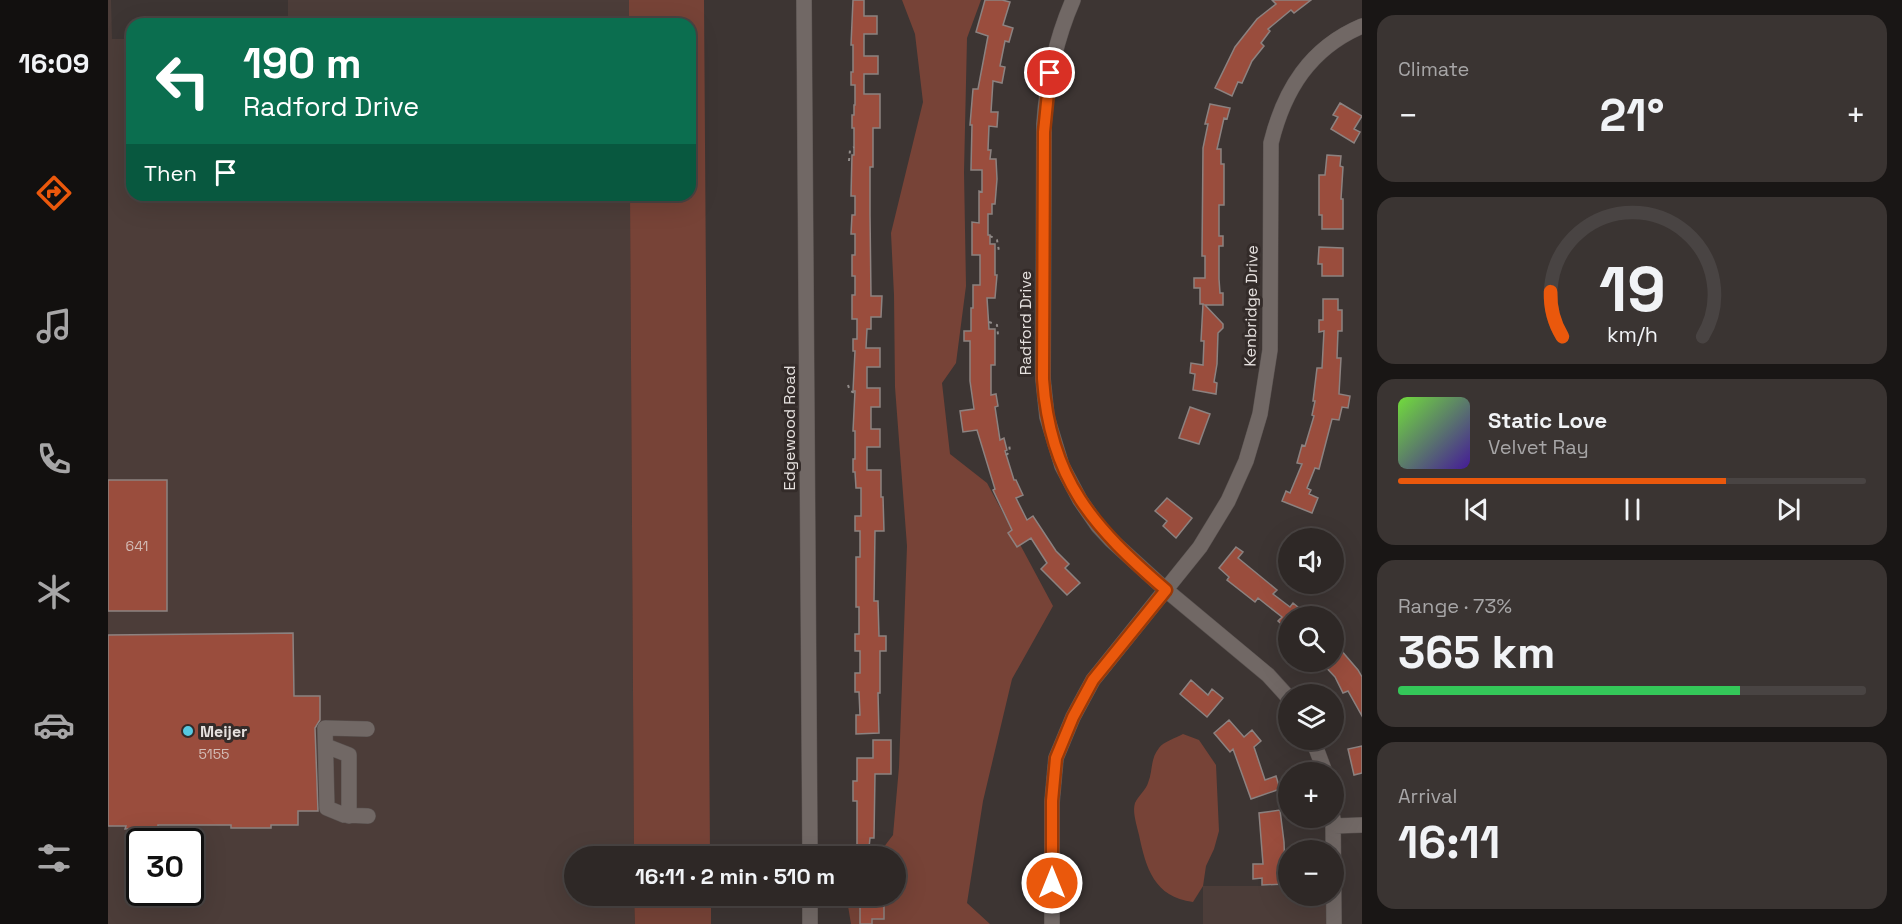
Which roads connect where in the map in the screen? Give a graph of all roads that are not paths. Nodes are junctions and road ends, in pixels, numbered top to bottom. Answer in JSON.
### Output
{"nodes":[{"id":1,"x":804,"y":0,"type":"edge"},
{"id":2,"x":1073,"y":0,"type":"edge"},
{"id":3,"x":1362,"y":26,"type":"edge"},
{"id":4,"x":1166,"y":590,"type":"junction"},
{"id":5,"x":1278,"y":686,"type":"edge"},
{"id":6,"x":367,"y":729,"type":"dead end"},
{"id":7,"x":326,"y":746,"type":"junction"},
{"id":8,"x":349,"y":816,"type":"junction"},
{"id":9,"x":368,"y":816,"type":"dead end"},
{"id":10,"x":1344,"y":823,"type":"edge"},
{"id":11,"x":1362,"y":825,"type":"edge"},
{"id":12,"x":1333,"y":828,"type":"edge"},
{"id":13,"x":810,"y":846,"type":"edge"},
{"id":14,"x":810,"y":906,"type":"edge"},
{"id":15,"x":810,"y":924,"type":"edge"},
{"id":16,"x":1052,"y":924,"type":"edge"},
{"id":17,"x":1334,"y":924,"type":"edge"}],
"edges":[{"from":1,"to":13,"type":"street","name":"Edgewood Road"},
{"from":2,"to":4,"type":"street","name":"Radford Drive"},
{"from":3,"to":4,"type":"street","name":"Kenbridge Drive"},
{"from":4,"to":5,"type":"street","name":"Radford Drive"},
{"from":4,"to":16,"type":"street","name":"Kenbridge Drive"},
{"from":6,"to":7,"type":"street"},
{"from":7,"to":8,"type":"street"},
{"from":7,"to":8,"type":"street"},
{"from":8,"to":9,"type":"street"},
{"from":10,"to":11,"type":"street"},
{"from":12,"to":17,"type":"street"},
{"from":14,"to":15,"type":"street"}]}
